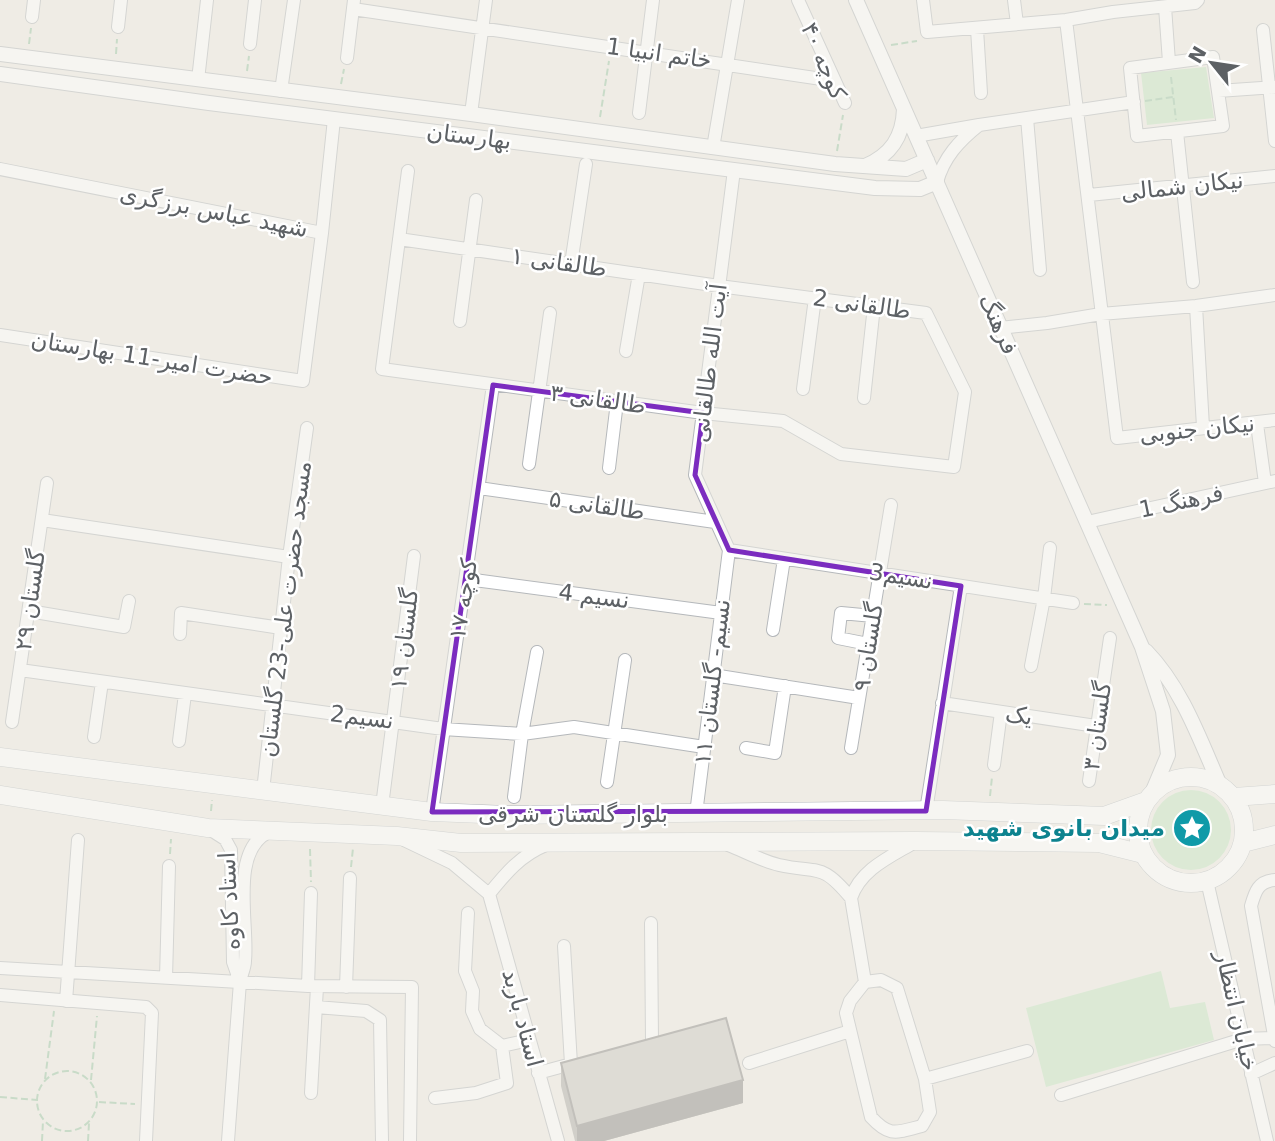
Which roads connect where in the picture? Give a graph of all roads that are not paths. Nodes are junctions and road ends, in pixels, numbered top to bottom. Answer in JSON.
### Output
{"nodes":[{"id":1,"x":34,"y":0,"type":"edge"},
{"id":2,"x":121,"y":0,"type":"edge"},
{"id":3,"x":207,"y":0,"type":"edge"},
{"id":4,"x":255,"y":0,"type":"edge"},
{"id":5,"x":294,"y":0,"type":"edge"},
{"id":6,"x":486,"y":0,"type":"edge"},
{"id":7,"x":653,"y":0,"type":"edge"},
{"id":8,"x":738,"y":0,"type":"edge"},
{"id":9,"x":798,"y":0,"type":"edge"},
{"id":10,"x":856,"y":0,"type":"edge"},
{"id":11,"x":923,"y":0,"type":"edge"},
{"id":12,"x":1014,"y":0,"type":"edge"},
{"id":13,"x":1198,"y":0,"type":"edge"},
{"id":14,"x":353,"y":5,"type":"edge"},
{"id":15,"x":1113,"y":6,"type":"edge"},
{"id":16,"x":1164,"y":7,"type":"junction"},
{"id":17,"x":32,"y":17,"type":"road end"},
{"id":18,"x":1066,"y":20,"type":"junction"},
{"id":19,"x":1017,"y":24,"type":"junction"},
{"id":20,"x":118,"y":27,"type":"road end"},
{"id":21,"x":482,"y":27,"type":"junction"},
{"id":22,"x":977,"y":29,"type":"junction"},
{"id":23,"x":1263,"y":30,"type":"dead end"},
{"id":24,"x":250,"y":44,"type":"road end"},
{"id":25,"x":646,"y":51,"type":"junction"},
{"id":26,"x":0,"y":54,"type":"edge"},
{"id":27,"x":347,"y":58,"type":"road end"},
{"id":28,"x":1170,"y":62,"type":"junction"},
{"id":29,"x":727,"y":63,"type":"junction"},
{"id":30,"x":0,"y":74,"type":"edge"},
{"id":31,"x":198,"y":80,"type":"junction"},
{"id":32,"x":835,"y":80,"type":"junction"},
{"id":33,"x":1272,"y":87,"type":"edge"},
{"id":34,"x":281,"y":91,"type":"junction"},
{"id":35,"x":1218,"y":92,"type":"junction"},
{"id":36,"x":981,"y":93,"type":"dead end"},
{"id":37,"x":195,"y":101,"type":"junction"},
{"id":38,"x":1133,"y":102,"type":"junction"},
{"id":39,"x":845,"y":103,"type":"road end"},
{"id":40,"x":904,"y":108,"type":"junction"},
{"id":41,"x":1078,"y":110,"type":"junction"},
{"id":42,"x":639,"y":113,"type":"dead end"},
{"id":43,"x":471,"y":114,"type":"junction"},
{"id":44,"x":1027,"y":118,"type":"junction"},
{"id":45,"x":334,"y":119,"type":"junction"},
{"id":46,"x":979,"y":125,"type":"junction"},
{"id":47,"x":1177,"y":132,"type":"junction"},
{"id":48,"x":468,"y":136,"type":"junction"},
{"id":49,"x":916,"y":136,"type":"junction"},
{"id":50,"x":1275,"y":141,"type":"edge"},
{"id":51,"x":713,"y":148,"type":"junction"},
{"id":52,"x":736,"y":151,"type":"junction"},
{"id":53,"x":927,"y":160,"type":"junction"},
{"id":54,"x":586,"y":164,"type":"dead end"},
{"id":55,"x":863,"y":166,"type":"junction"},
{"id":56,"x":0,"y":169,"type":"edge"},
{"id":57,"x":734,"y":170,"type":"junction"},
{"id":58,"x":408,"y":171,"type":"dead end"},
{"id":59,"x":1275,"y":176,"type":"edge"},
{"id":60,"x":937,"y":182,"type":"junction"},
{"id":61,"x":1183,"y":185,"type":"junction"},
{"id":62,"x":1089,"y":195,"type":"junction"},
{"id":63,"x":476,"y":200,"type":"dead end"},
{"id":64,"x":322,"y":233,"type":"junction"},
{"id":65,"x":399,"y":239,"type":"junction"},
{"id":66,"x":470,"y":249,"type":"junction"},
{"id":67,"x":571,"y":264,"type":"junction"},
{"id":68,"x":1040,"y":270,"type":"dead end"},
{"id":69,"x":639,"y":274,"type":"junction"},
{"id":70,"x":1193,"y":282,"type":"dead end"},
{"id":71,"x":719,"y":286,"type":"junction"},
{"id":72,"x":1275,"y":295,"type":"edge"},
{"id":73,"x":815,"y":298,"type":"junction"},
{"id":74,"x":874,"y":306,"type":"junction"},
{"id":75,"x":1196,"y":306,"type":"junction"},
{"id":76,"x":550,"y":313,"type":"dead end"},
{"id":77,"x":1101,"y":314,"type":"junction"},
{"id":78,"x":460,"y":321,"type":"dead end"},
{"id":79,"x":1000,"y":328,"type":"junction"},
{"id":80,"x":0,"y":335,"type":"edge"},
{"id":81,"x":626,"y":351,"type":"dead end"},
{"id":82,"x":303,"y":381,"type":"joint"},
{"id":83,"x":493,"y":386,"type":"junction"},
{"id":84,"x":803,"y":389,"type":"dead end"},
{"id":85,"x":539,"y":392,"type":"junction"},
{"id":86,"x":864,"y":398,"type":"dead end"},
{"id":87,"x":617,"y":402,"type":"junction"},
{"id":88,"x":703,"y":413,"type":"junction"},
{"id":89,"x":1275,"y":420,"type":"edge"},
{"id":90,"x":1257,"y":424,"type":"junction"},
{"id":91,"x":1203,"y":427,"type":"junction"},
{"id":92,"x":307,"y":428,"type":"dead end"},
{"id":93,"x":529,"y":464,"type":"dead end"},
{"id":94,"x":954,"y":467,"type":"joint"},
{"id":95,"x":609,"y":468,"type":"dead end"},
{"id":96,"x":1270,"y":482,"type":"edge"},
{"id":97,"x":47,"y":483,"type":"dead end"},
{"id":98,"x":479,"y":488,"type":"junction"},
{"id":99,"x":891,"y":505,"type":"dead end"},
{"id":100,"x":42,"y":520,"type":"junction"},
{"id":101,"x":715,"y":522,"type":"junction"},
{"id":102,"x":1087,"y":522,"type":"junction"},
{"id":103,"x":1050,"y":548,"type":"dead end"},
{"id":104,"x":729,"y":550,"type":"junction"},
{"id":105,"x":414,"y":556,"type":"dead end"},
{"id":106,"x":289,"y":557,"type":"junction"},
{"id":107,"x":784,"y":559,"type":"junction"},
{"id":108,"x":880,"y":573,"type":"junction"},
{"id":109,"x":467,"y":579,"type":"junction"},
{"id":110,"x":961,"y":586,"type":"junction"},
{"id":111,"x":1044,"y":598,"type":"junction"},
{"id":112,"x":129,"y":601,"type":"dead end"},
{"id":113,"x":1073,"y":603,"type":"road end"},
{"id":114,"x":29,"y":611,"type":"junction"},
{"id":115,"x":721,"y":612,"type":"junction"},
{"id":116,"x":873,"y":616,"type":"junction"},
{"id":117,"x":281,"y":628,"type":"junction"},
{"id":118,"x":773,"y":630,"type":"dead end"},
{"id":119,"x":180,"y":634,"type":"dead end"},
{"id":120,"x":1110,"y":638,"type":"dead end"},
{"id":121,"x":868,"y":644,"type":"junction"},
{"id":122,"x":1142,"y":647,"type":"junction"},
{"id":123,"x":537,"y":652,"type":"dead end"},
{"id":124,"x":625,"y":660,"type":"dead end"},
{"id":125,"x":1031,"y":666,"type":"dead end"},
{"id":126,"x":20,"y":670,"type":"junction"},
{"id":127,"x":713,"y":675,"type":"junction"},
{"id":128,"x":102,"y":682,"type":"junction"},
{"id":129,"x":785,"y":686,"type":"junction"},
{"id":130,"x":185,"y":694,"type":"junction"},
{"id":131,"x":859,"y":698,"type":"junction"},
{"id":132,"x":942,"y":703,"type":"junction"},
{"id":133,"x":273,"y":706,"type":"junction"},
{"id":134,"x":1001,"y":712,"type":"junction"},
{"id":135,"x":394,"y":721,"type":"junction"},
{"id":136,"x":12,"y":722,"type":"dead end"},
{"id":137,"x":1096,"y":726,"type":"junction"},
{"id":138,"x":443,"y":729,"type":"junction"},
{"id":139,"x":522,"y":734,"type":"junction"},
{"id":140,"x":615,"y":734,"type":"junction"},
{"id":141,"x":94,"y":737,"type":"dead end"},
{"id":142,"x":179,"y":741,"type":"dead end"},
{"id":143,"x":704,"y":747,"type":"junction"},
{"id":144,"x":746,"y":748,"type":"dead end"},
{"id":145,"x":851,"y":748,"type":"dead end"},
{"id":146,"x":0,"y":757,"type":"edge"},
{"id":147,"x":994,"y":765,"type":"road end"},
{"id":148,"x":1089,"y":781,"type":"dead end"},
{"id":149,"x":607,"y":782,"type":"dead end"},
{"id":150,"x":1219,"y":783,"type":"junction"},
{"id":151,"x":263,"y":791,"type":"junction"},
{"id":152,"x":1275,"y":794,"type":"edge"},
{"id":153,"x":0,"y":796,"type":"edge"},
{"id":154,"x":514,"y":797,"type":"dead end"},
{"id":155,"x":1149,"y":797,"type":"junction"},
{"id":156,"x":1234,"y":797,"type":"junction"},
{"id":157,"x":382,"y":806,"type":"junction"},
{"id":158,"x":926,"y":811,"type":"junction"},
{"id":159,"x":432,"y":812,"type":"junction"},
{"id":160,"x":696,"y":814,"type":"junction"},
{"id":161,"x":1104,"y":816,"type":"junction"},
{"id":162,"x":208,"y":828,"type":"junction"},
{"id":163,"x":269,"y":832,"type":"junction"},
{"id":164,"x":1275,"y":835,"type":"edge"},
{"id":165,"x":397,"y":836,"type":"junction"},
{"id":166,"x":78,"y":840,"type":"dead end"},
{"id":167,"x":915,"y":841,"type":"junction"},
{"id":168,"x":552,"y":842,"type":"junction"},
{"id":169,"x":721,"y":842,"type":"junction"},
{"id":170,"x":1243,"y":843,"type":"junction"},
{"id":171,"x":1104,"y":844,"type":"junction"},
{"id":172,"x":1143,"y":854,"type":"junction"},
{"id":173,"x":169,"y":866,"type":"road end"},
{"id":174,"x":350,"y":878,"type":"road end"},
{"id":175,"x":1275,"y":880,"type":"edge"},
{"id":176,"x":1207,"y":881,"type":"junction"},
{"id":177,"x":311,"y":893,"type":"road end"},
{"id":178,"x":489,"y":894,"type":"junction"},
{"id":179,"x":851,"y":898,"type":"junction"},
{"id":180,"x":468,"y":913,"type":"dead end"},
{"id":181,"x":651,"y":923,"type":"dead end"},
{"id":182,"x":564,"y":946,"type":"dead end"},
{"id":183,"x":0,"y":968,"type":"edge"},
{"id":184,"x":67,"y":972,"type":"junction"},
{"id":185,"x":166,"y":978,"type":"junction"},
{"id":186,"x":240,"y":982,"type":"junction"},
{"id":187,"x":865,"y":982,"type":"junction"},
{"id":188,"x":313,"y":987,"type":"junction"},
{"id":189,"x":346,"y":987,"type":"junction"},
{"id":190,"x":0,"y":995,"type":"edge"},
{"id":191,"x":60,"y":1001,"type":"junction"},
{"id":192,"x":316,"y":1007,"type":"junction"},
{"id":193,"x":850,"y":1031,"type":"junction"},
{"id":194,"x":1275,"y":1039,"type":"edge"},
{"id":195,"x":529,"y":1040,"type":"junction"},
{"id":196,"x":1243,"y":1040,"type":"junction"},
{"id":197,"x":653,"y":1042,"type":"edge"},
{"id":198,"x":502,"y":1046,"type":"junction"},
{"id":199,"x":1027,"y":1051,"type":"dead end"},
{"id":200,"x":749,"y":1063,"type":"dead end"},
{"id":201,"x":1275,"y":1063,"type":"edge"},
{"id":202,"x":538,"y":1073,"type":"junction"},
{"id":203,"x":1251,"y":1074,"type":"junction"},
{"id":204,"x":925,"y":1079,"type":"junction"},
{"id":205,"x":312,"y":1093,"type":"dead end"},
{"id":206,"x":1060,"y":1095,"type":"dead end"},
{"id":207,"x":435,"y":1098,"type":"dead end"},
{"id":208,"x":146,"y":1141,"type":"edge"},
{"id":209,"x":228,"y":1141,"type":"edge"},
{"id":210,"x":382,"y":1141,"type":"edge"},
{"id":211,"x":410,"y":1141,"type":"edge"},
{"id":212,"x":558,"y":1141,"type":"edge"},
{"id":213,"x":1267,"y":1141,"type":"edge"}],
"edges":[{"from":1,"to":17,"type":"street"},
{"from":2,"to":20,"type":"street"},
{"from":3,"to":31,"type":"street"},
{"from":4,"to":24,"type":"street"},
{"from":5,"to":34,"type":"street"},
{"from":6,"to":21,"type":"street"},
{"from":7,"to":25,"type":"street"},
{"from":8,"to":29,"type":"street"},
{"from":9,"to":32,"type":"street","name":"کوچه ۴۰"},
{"from":10,"to":40,"type":"street","name":"فرهنگ"},
{"from":11,"to":22,"type":"street"},
{"from":12,"to":19,"type":"street"},
{"from":13,"to":16,"type":"street"},
{"from":14,"to":21,"type":"street","name":"خاتم انبیا 1"},
{"from":14,"to":27,"type":"street"},
{"from":15,"to":16,"type":"street"},
{"from":15,"to":18,"type":"street"},
{"from":16,"to":28,"type":"street"},
{"from":18,"to":19,"type":"street"},
{"from":18,"to":41,"type":"street","name":"نیکان شمالی"},
{"from":19,"to":22,"type":"street"},
{"from":21,"to":25,"type":"street","name":"خاتم انبیا 1"},
{"from":21,"to":43,"type":"street"},
{"from":22,"to":36,"type":"street"},
{"from":23,"to":33,"type":"street"},
{"from":25,"to":29,"type":"street","name":"خاتم انبیا 1"},
{"from":25,"to":42,"type":"street"},
{"from":26,"to":31,"type":"street","name":"بهارستان"},
{"from":28,"to":35,"type":"street"},
{"from":28,"to":38,"type":"street"},
{"from":29,"to":32,"type":"street","name":"خاتم انبیا 1"},
{"from":29,"to":51,"type":"street"},
{"from":30,"to":37,"type":"street","name":"بهارستان"},
{"from":31,"to":34,"type":"street","name":"بهارستان"},
{"from":31,"to":37,"type":"street"},
{"from":32,"to":39,"type":"street","name":"کوچه ۴۰"},
{"from":33,"to":35,"type":"street"},
{"from":33,"to":50,"type":"street"},
{"from":34,"to":43,"type":"street","name":"بهارستان"},
{"from":35,"to":47,"type":"street"},
{"from":37,"to":45,"type":"street","name":"بهارستان"},
{"from":38,"to":41,"type":"street"},
{"from":38,"to":47,"type":"street"},
{"from":40,"to":49,"type":"street","name":"فرهنگ"},
{"from":40,"to":55,"type":"street"},
{"from":41,"to":44,"type":"street"},
{"from":41,"to":62,"type":"street","name":"نیکان شمالی"},
{"from":43,"to":48,"type":"street"},
{"from":43,"to":51,"type":"street","name":"بهارستان"},
{"from":44,"to":46,"type":"street"},
{"from":44,"to":68,"type":"street"},
{"from":45,"to":48,"type":"street","name":"بهارستان"},
{"from":45,"to":64,"type":"street"},
{"from":46,"to":49,"type":"street"},
{"from":46,"to":60,"type":"street"},
{"from":47,"to":61,"type":"street"},
{"from":48,"to":57,"type":"street","name":"بهارستان"},
{"from":49,"to":53,"type":"street","name":"فرهنگ"},
{"from":51,"to":52,"type":"street","name":"بهارستان"},
{"from":52,"to":55,"type":"street","name":"بهارستان"},
{"from":52,"to":57,"type":"street"},
{"from":53,"to":55,"type":"street","name":"بهارستان"},
{"from":53,"to":60,"type":"street","name":"فرهنگ"},
{"from":54,"to":67,"type":"street"},
{"from":56,"to":64,"type":"street","name":"شهید عباس برزگری"},
{"from":57,"to":60,"type":"street","name":"بهارستان"},
{"from":57,"to":71,"type":"street","name":"آیت الله طالقانی"},
{"from":58,"to":65,"type":"street"},
{"from":59,"to":61,"type":"street","name":"نیکان شمالی"},
{"from":60,"to":79,"type":"street","name":"فرهنگ"},
{"from":61,"to":62,"type":"street","name":"نیکان شمالی"},
{"from":61,"to":70,"type":"street"},
{"from":62,"to":77,"type":"street","name":"نیکان شمالی"},
{"from":63,"to":66,"type":"street"},
{"from":64,"to":82,"type":"street","name":"شهید عباس برزگری"},
{"from":65,"to":66,"type":"street","name":"طالقانی ۱"},
{"from":65,"to":83,"type":"street","name":"طالقانی ۳"},
{"from":66,"to":67,"type":"street","name":"طالقانی ۱"},
{"from":66,"to":78,"type":"street"},
{"from":67,"to":69,"type":"street","name":"طالقانی ۱"},
{"from":69,"to":71,"type":"street","name":"طالقانی ۱"},
{"from":69,"to":81,"type":"street"},
{"from":71,"to":73,"type":"street","name":"طالقانی 2"},
{"from":71,"to":88,"type":"street","name":"آیت الله طالقانی"},
{"from":72,"to":75,"type":"street"},
{"from":73,"to":74,"type":"street","name":"طالقانی 2"},
{"from":73,"to":84,"type":"street"},
{"from":74,"to":86,"type":"street"},
{"from":74,"to":94,"type":"street","name":"طالقانی 2"},
{"from":75,"to":77,"type":"street"},
{"from":75,"to":91,"type":"street"},
{"from":76,"to":85,"type":"street"},
{"from":77,"to":79,"type":"street"},
{"from":77,"to":91,"type":"street","name":"نیکان جنوبی"},
{"from":79,"to":102,"type":"street","name":"فرهنگ"},
{"from":80,"to":82,"type":"street","name":"حضرت امیر-11 بهارستان"},
{"from":83,"to":85,"type":"street","name":"طالقانی ۳"},
{"from":83,"to":98,"type":"street","name":"کوچه ۱۷"},
{"from":85,"to":87,"type":"street","name":"طالقانی ۳"},
{"from":85,"to":93,"type":"street"},
{"from":87,"to":88,"type":"street","name":"طالقانی ۳"},
{"from":87,"to":95,"type":"street"},
{"from":88,"to":94,"type":"street","name":"طالقانی ۳"},
{"from":88,"to":101,"type":"street","name":"آیت الله طالقانی"},
{"from":89,"to":90,"type":"street","name":"نیکان جنوبی"},
{"from":90,"to":91,"type":"street","name":"نیکان جنوبی"},
{"from":90,"to":96,"type":"street"},
{"from":92,"to":106,"type":"street","name":"مسجد حضرت علی-23 گلستان"},
{"from":96,"to":102,"type":"street","name":"فرهنگ 1"},
{"from":97,"to":100,"type":"street","name":"گلستان ۲۹"},
{"from":98,"to":101,"type":"street","name":"طالقانی ۵"},
{"from":98,"to":109,"type":"street","name":"کوچه ۱۷"},
{"from":99,"to":108,"type":"street","name":"گلستان ۹"},
{"from":100,"to":106,"type":"street"},
{"from":100,"to":114,"type":"street","name":"گلستان ۲۹"},
{"from":101,"to":104,"type":"street","name":"آیت الله طالقانی"},
{"from":102,"to":122,"type":"street","name":"فرهنگ"},
{"from":103,"to":111,"type":"street"},
{"from":104,"to":107,"type":"street","name":"نسیم3"},
{"from":104,"to":115,"type":"street","name":"نسیم- گلستان ۱۱"},
{"from":105,"to":135,"type":"street","name":"گلستان ۱۹"},
{"from":106,"to":117,"type":"street","name":"مسجد حضرت علی-23 گلستان"},
{"from":107,"to":108,"type":"street","name":"نسیم3"},
{"from":107,"to":118,"type":"street"},
{"from":108,"to":110,"type":"street","name":"نسیم3"},
{"from":108,"to":116,"type":"street","name":"گلستان ۹"},
{"from":109,"to":115,"type":"street","name":"نسیم 4"},
{"from":109,"to":138,"type":"street","name":"کوچه ۱۷"},
{"from":110,"to":111,"type":"street","name":"نسیم3"},
{"from":110,"to":132,"type":"street"},
{"from":111,"to":113,"type":"street","name":"نسیم3"},
{"from":111,"to":125,"type":"street"},
{"from":112,"to":114,"type":"street"},
{"from":114,"to":126,"type":"street","name":"گلستان ۲۹"},
{"from":115,"to":127,"type":"street","name":"نسیم- گلستان ۱۱"},
{"from":116,"to":121,"type":"street","name":"گلستان ۹"},
{"from":116,"to":121,"type":"street"},
{"from":117,"to":119,"type":"street"},
{"from":117,"to":133,"type":"street","name":"مسجد حضرت علی-23 گلستان"},
{"from":120,"to":137,"type":"street","name":"گلستان ۳"},
{"from":121,"to":131,"type":"street","name":"گلستان ۹"},
{"from":122,"to":150,"type":"street","name":"فرهنگ"},
{"from":122,"to":155,"type":"street","name":"فرهنگ"},
{"from":123,"to":139,"type":"street"},
{"from":124,"to":140,"type":"street"},
{"from":126,"to":128,"type":"street","name":"نسیم2"},
{"from":126,"to":136,"type":"street","name":"گلستان ۲۹"},
{"from":127,"to":129,"type":"street"},
{"from":127,"to":143,"type":"street","name":"نسیم- گلستان ۱۱"},
{"from":128,"to":130,"type":"street","name":"نسیم2"},
{"from":128,"to":141,"type":"street"},
{"from":129,"to":131,"type":"street"},
{"from":129,"to":144,"type":"street"},
{"from":130,"to":133,"type":"street","name":"نسیم2"},
{"from":130,"to":142,"type":"street"},
{"from":131,"to":145,"type":"street","name":"گلستان ۹"},
{"from":132,"to":134,"type":"street","name":"یک"},
{"from":132,"to":158,"type":"street"},
{"from":133,"to":135,"type":"street","name":"نسیم2"},
{"from":133,"to":151,"type":"street","name":"مسجد حضرت علی-23 گلستان"},
{"from":134,"to":137,"type":"street","name":"یک"},
{"from":134,"to":147,"type":"street"},
{"from":135,"to":138,"type":"street","name":"نسیم2"},
{"from":135,"to":157,"type":"street","name":"گلستان ۱۹"},
{"from":137,"to":148,"type":"street","name":"گلستان ۳"},
{"from":138,"to":139,"type":"street","name":"نسیم2"},
{"from":138,"to":159,"type":"street","name":"کوچه ۱۷"},
{"from":139,"to":140,"type":"street","name":"نسیم2"},
{"from":139,"to":154,"type":"street"},
{"from":140,"to":143,"type":"street","name":"نسیم2"},
{"from":140,"to":149,"type":"street"},
{"from":143,"to":160,"type":"street","name":"نسیم- گلستان ۱۱"},
{"from":146,"to":151,"type":"main road","name":"بلوار گلستان شرقی"},
{"from":150,"to":155,"type":"main road"},
{"from":150,"to":156,"type":"main road"},
{"from":151,"to":157,"type":"main road","name":"بلوار گلستان شرقی"},
{"from":152,"to":156,"type":"main road"},
{"from":153,"to":162,"type":"main road","name":"بلوار گلستان شرقی"},
{"from":155,"to":161,"type":"main road","name":"بلوار گلستان شرقی"},
{"from":155,"to":172,"type":"main road"},
{"from":156,"to":170,"type":"main road"},
{"from":157,"to":159,"type":"main road","name":"بلوار گلستان شرقی"},
{"from":158,"to":160,"type":"main road","name":"بلوار گلستان شرقی"},
{"from":158,"to":161,"type":"main road","name":"بلوار گلستان شرقی"},
{"from":159,"to":160,"type":"main road","name":"بلوار گلستان شرقی"},
{"from":161,"to":171,"type":"main road"},
{"from":162,"to":163,"type":"main road","name":"بلوار گلستان شرقی"},
{"from":162,"to":186,"type":"street","name":"استاد کاوه"},
{"from":163,"to":165,"type":"main road","name":"بلوار گلستان شرقی"},
{"from":163,"to":186,"type":"street","name":"استاد کاوه"},
{"from":164,"to":170,"type":"main road"},
{"from":165,"to":168,"type":"main road","name":"بلوار گلستان شرقی"},
{"from":165,"to":178,"type":"street"},
{"from":166,"to":184,"type":"street"},
{"from":167,"to":169,"type":"main road","name":"بلوار گلستان شرقی"},
{"from":167,"to":171,"type":"main road","name":"بلوار گلستان شرقی"},
{"from":167,"to":179,"type":"street"},
{"from":168,"to":169,"type":"main road","name":"بلوار گلستان شرقی"},
{"from":168,"to":178,"type":"street"},
{"from":169,"to":179,"type":"street"},
{"from":170,"to":176,"type":"main road"},
{"from":171,"to":172,"type":"main road","name":"بلوار گلستان شرقی"},
{"from":172,"to":176,"type":"main road"},
{"from":173,"to":185,"type":"street"},
{"from":174,"to":189,"type":"street"},
{"from":175,"to":194,"type":"street"},
{"from":176,"to":196,"type":"street","name":"خیابان انتظار"},
{"from":177,"to":188,"type":"street"},
{"from":178,"to":195,"type":"street","name":"استاد باربد"},
{"from":179,"to":187,"type":"street"},
{"from":180,"to":198,"type":"street"},
{"from":181,"to":197,"type":"street"},
{"from":182,"to":202,"type":"street"},
{"from":183,"to":184,"type":"street"},
{"from":184,"to":185,"type":"street"},
{"from":184,"to":191,"type":"street"},
{"from":185,"to":186,"type":"street"},
{"from":186,"to":188,"type":"street"},
{"from":186,"to":209,"type":"street","name":"استاد کاوه"},
{"from":187,"to":193,"type":"street"},
{"from":187,"to":204,"type":"street"},
{"from":188,"to":189,"type":"street"},
{"from":188,"to":192,"type":"street"},
{"from":189,"to":211,"type":"street"},
{"from":190,"to":191,"type":"street"},
{"from":191,"to":208,"type":"street"},
{"from":192,"to":205,"type":"street"},
{"from":192,"to":210,"type":"street"},
{"from":193,"to":200,"type":"street"},
{"from":193,"to":204,"type":"street"},
{"from":194,"to":196,"type":"street"},
{"from":195,"to":198,"type":"street"},
{"from":195,"to":202,"type":"street","name":"استاد باربد"},
{"from":196,"to":203,"type":"street","name":"خیابان انتظار"},
{"from":196,"to":206,"type":"street"},
{"from":198,"to":207,"type":"street"},
{"from":199,"to":204,"type":"street"},
{"from":201,"to":203,"type":"street"},
{"from":202,"to":212,"type":"street","name":"استاد باربد"},
{"from":203,"to":213,"type":"street","name":"خیابان انتظار"}]}
